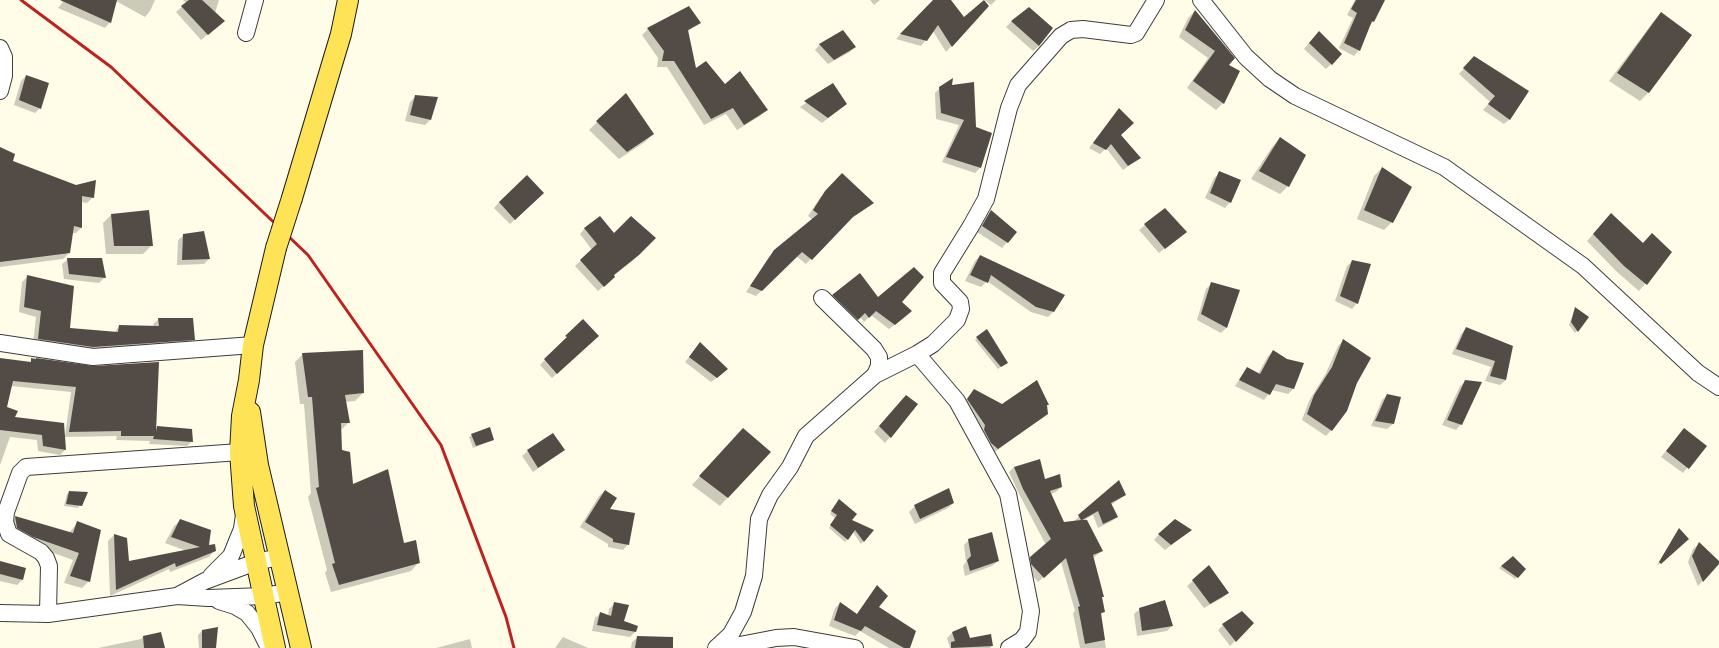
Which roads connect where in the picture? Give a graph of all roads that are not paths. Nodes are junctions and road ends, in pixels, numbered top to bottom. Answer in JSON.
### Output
{"nodes":[{"id":1,"x":254,"y":0,"type":"edge"},
{"id":2,"x":348,"y":0,"type":"edge"},
{"id":3,"x":1156,"y":0,"type":"edge"},
{"id":4,"x":1201,"y":0,"type":"edge"},
{"id":5,"x":246,"y":33,"type":"dead end"},
{"id":6,"x":0,"y":48,"type":"edge"},
{"id":7,"x":0,"y":91,"type":"edge"},
{"id":8,"x":822,"y":298,"type":"dead end"},
{"id":9,"x":0,"y":342,"type":"edge"},
{"id":10,"x":252,"y":345,"type":"junction"},
{"id":11,"x":917,"y":354,"type":"junction"},
{"id":12,"x":875,"y":375,"type":"junction"},
{"id":13,"x":249,"y":380,"type":"junction"},
{"id":14,"x":1719,"y":388,"type":"edge"},
{"id":15,"x":240,"y":452,"type":"junction"},
{"id":16,"x":244,"y":506,"type":"junction"},
{"id":17,"x":280,"y":557,"type":"junction"},
{"id":18,"x":256,"y":562,"type":"junction"},
{"id":19,"x":205,"y":581,"type":"junction"},
{"id":20,"x":288,"y":592,"type":"junction"},
{"id":21,"x":177,"y":596,"type":"junction"},
{"id":22,"x":264,"y":596,"type":"junction"},
{"id":23,"x":208,"y":598,"type":"junction"},
{"id":24,"x":0,"y":613,"type":"edge"},
{"id":25,"x":48,"y":614,"type":"junction"},
{"id":26,"x":269,"y":648,"type":"edge"},
{"id":27,"x":275,"y":648,"type":"edge"},
{"id":28,"x":301,"y":648,"type":"edge"},
{"id":29,"x":716,"y":648,"type":"edge"},
{"id":30,"x":724,"y":648,"type":"edge"},
{"id":31,"x":855,"y":648,"type":"edge"},
{"id":32,"x":1009,"y":648,"type":"edge"}],
"edges":[{"from":1,"to":5,"type":"street"},
{"from":2,"to":10,"type":"main road","bridge":true},
{"from":3,"to":11,"type":"street"},
{"from":4,"to":14,"type":"street"},
{"from":6,"to":7,"type":"street"},
{"from":8,"to":12,"type":"street"},
{"from":9,"to":10,"type":"street"},
{"from":10,"to":13,"type":"main road"},
{"from":11,"to":12,"type":"street"},
{"from":11,"to":32,"type":"street"},
{"from":12,"to":29,"type":"street"},
{"from":13,"to":15,"type":"main road"},
{"from":13,"to":17,"type":"main road"},
{"from":15,"to":16,"type":"main road"},
{"from":15,"to":25,"type":"street"},
{"from":16,"to":18,"type":"main road"},
{"from":16,"to":19,"type":"street"},
{"from":17,"to":18,"type":"street"},
{"from":17,"to":20,"type":"main road"},
{"from":18,"to":19,"type":"street"},
{"from":18,"to":22,"type":"main road"},
{"from":19,"to":21,"type":"street"},
{"from":20,"to":22,"type":"street"},
{"from":20,"to":28,"type":"main road"},
{"from":21,"to":23,"type":"street"},
{"from":21,"to":25,"type":"street"},
{"from":22,"to":23,"type":"street"},
{"from":22,"to":27,"type":"main road"},
{"from":23,"to":26,"type":"street"},
{"from":24,"to":25,"type":"street"},
{"from":30,"to":31,"type":"street"}]}
